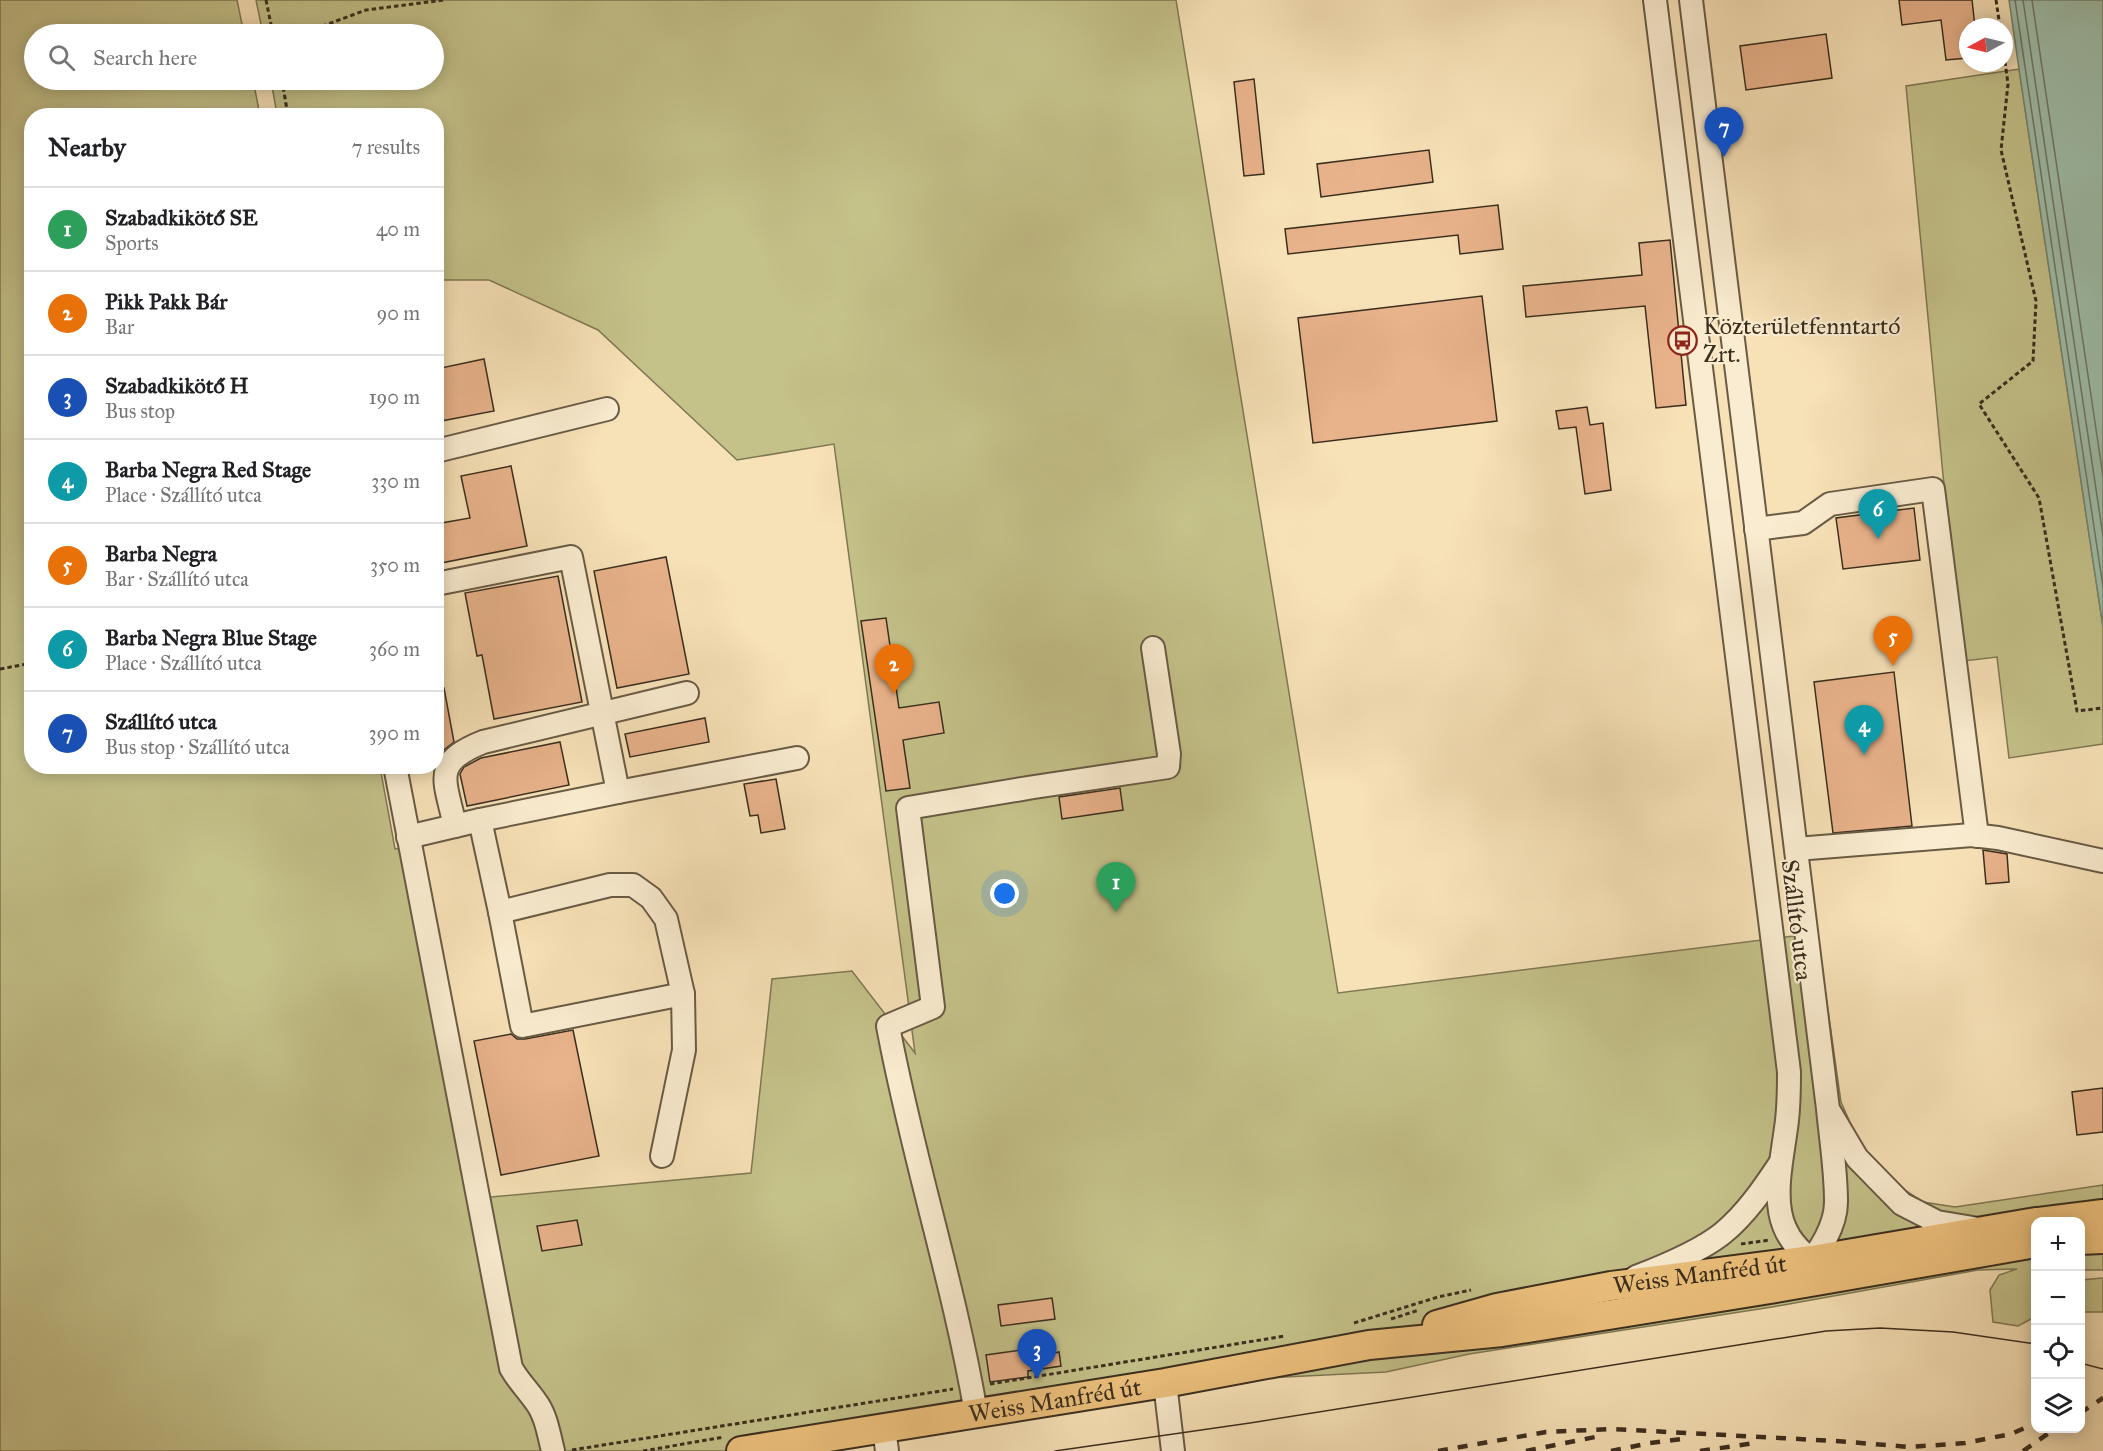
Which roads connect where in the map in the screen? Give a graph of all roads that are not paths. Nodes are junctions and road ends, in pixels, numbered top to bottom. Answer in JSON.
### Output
{"nodes":[{"id":1,"x":1655,"y":0,"type":"edge"},
{"id":2,"x":1691,"y":0,"type":"edge"},
{"id":3,"x":1703,"y":100,"type":"junction"},
{"id":4,"x":1667,"y":106,"type":"junction"},
{"id":5,"x":607,"y":409,"type":"dead end"},
{"id":6,"x":1742,"y":416,"type":"junction"},
{"id":7,"x":1706,"y":421,"type":"junction"},
{"id":8,"x":444,"y":449,"type":"edge"},
{"id":9,"x":1756,"y":530,"type":"junction"},
{"id":10,"x":444,"y":582,"type":"edge"},
{"id":11,"x":1154,"y":648,"type":"dead end"},
{"id":12,"x":1775,"y":679,"type":"junction"},
{"id":13,"x":1739,"y":683,"type":"junction"},
{"id":14,"x":687,"y":693,"type":"dead end"},
{"id":15,"x":602,"y":712,"type":"junction"},
{"id":16,"x":797,"y":758,"type":"dead end"},
{"id":17,"x":396,"y":774,"type":"edge"},
{"id":18,"x":618,"y":792,"type":"junction"},
{"id":19,"x":480,"y":820,"type":"junction"},
{"id":20,"x":454,"y":825,"type":"junction"},
{"id":21,"x":1977,"y":836,"type":"junction"},
{"id":22,"x":408,"y":837,"type":"junction"},
{"id":23,"x":1796,"y":849,"type":"junction"},
{"id":24,"x":2103,"y":861,"type":"edge"},
{"id":25,"x":500,"y":912,"type":"junction"},
{"id":26,"x":1805,"y":926,"type":"junction"},
{"id":27,"x":1772,"y":929,"type":"junction"},
{"id":28,"x":683,"y":994,"type":"junction"},
{"id":29,"x":1828,"y":1109,"type":"junction"},
{"id":30,"x":662,"y":1156,"type":"dead end"},
{"id":31,"x":1780,"y":1164,"type":"junction"},
{"id":32,"x":2103,"y":1214,"type":"edge"},
{"id":33,"x":2078,"y":1217,"type":"edge"},
{"id":34,"x":2031,"y":1223,"type":"edge"},
{"id":35,"x":1984,"y":1230,"type":"junction"},
{"id":36,"x":2103,"y":1239,"type":"edge"},
{"id":37,"x":2085,"y":1240,"type":"edge"},
{"id":38,"x":2031,"y":1244,"type":"edge"},
{"id":39,"x":1812,"y":1260,"type":"junction"},
{"id":40,"x":1847,"y":1275,"type":"junction"},
{"id":41,"x":1611,"y":1286,"type":"junction"},
{"id":42,"x":1770,"y":1290,"type":"junction"},
{"id":43,"x":1369,"y":1345,"type":"junction"},
{"id":44,"x":1166,"y":1383,"type":"junction"},
{"id":45,"x":974,"y":1400,"type":"junction"},
{"id":46,"x":886,"y":1439,"type":"edge"},
{"id":47,"x":553,"y":1451,"type":"edge"},
{"id":48,"x":741,"y":1451,"type":"edge"},
{"id":49,"x":1173,"y":1451,"type":"edge"}],
"edges":[{"from":1,"to":4,"type":"street","name":"Szállító utca"},
{"from":2,"to":3,"type":"street","name":"Szállító utca"},
{"from":3,"to":4,"type":"street"},
{"from":3,"to":6,"type":"street","name":"Szállító utca"},
{"from":4,"to":7,"type":"street","name":"Szállító utca"},
{"from":5,"to":8,"type":"street"},
{"from":6,"to":7,"type":"street"},
{"from":6,"to":9,"type":"street","name":"Szállító utca"},
{"from":7,"to":13,"type":"street","name":"Szállító utca"},
{"from":9,"to":12,"type":"street","name":"Szállító utca"},
{"from":9,"to":21,"type":"street"},
{"from":10,"to":15,"type":"street"},
{"from":11,"to":45,"type":"street"},
{"from":12,"to":13,"type":"street"},
{"from":12,"to":23,"type":"street","name":"Szállító utca"},
{"from":13,"to":27,"type":"street","name":"Szállító utca"},
{"from":14,"to":15,"type":"street"},
{"from":15,"to":18,"type":"street"},
{"from":15,"to":20,"type":"street"},
{"from":16,"to":18,"type":"street"},
{"from":17,"to":22,"type":"street"},
{"from":18,"to":19,"type":"street"},
{"from":19,"to":20,"type":"street"},
{"from":19,"to":25,"type":"street"},
{"from":20,"to":22,"type":"street"},
{"from":21,"to":23,"type":"street"},
{"from":21,"to":24,"type":"street"},
{"from":22,"to":47,"type":"street"},
{"from":23,"to":26,"type":"street","name":"Szállító utca"},
{"from":25,"to":28,"type":"street"},
{"from":25,"to":28,"type":"street"},
{"from":26,"to":27,"type":"street"},
{"from":26,"to":29,"type":"street","name":"Szállító utca"},
{"from":27,"to":31,"type":"street","name":"Szállító utca"},
{"from":28,"to":30,"type":"street"},
{"from":29,"to":35,"type":"street","name":"Szállító utca"},
{"from":29,"to":39,"type":"street","name":"Szállító utca"},
{"from":31,"to":39,"type":"street","name":"Szállító utca"},
{"from":31,"to":41,"type":"street","name":"Szállító utca"},
{"from":32,"to":33,"type":"main road","name":"Weiss Manfréd út"},
{"from":34,"to":35,"type":"main road","name":"Weiss Manfréd út"},
{"from":35,"to":39,"type":"main road","name":"Weiss Manfréd út"},
{"from":36,"to":37,"type":"main road"},
{"from":38,"to":40,"type":"main road","name":"Weiss Manfréd út"},
{"from":39,"to":40,"type":"street"},
{"from":39,"to":41,"type":"main road","name":"Weiss Manfréd út"},
{"from":39,"to":42,"type":"street"},
{"from":40,"to":42,"type":"main road","name":"Weiss Manfréd út"},
{"from":41,"to":43,"type":"main road","name":"Weiss Manfréd út"},
{"from":42,"to":43,"type":"main road","name":"Weiss Manfréd út"},
{"from":43,"to":44,"type":"main road","name":"Weiss Manfréd út"},
{"from":44,"to":45,"type":"main road","name":"Weiss Manfréd út"},
{"from":44,"to":49,"type":"street"},
{"from":45,"to":46,"type":"main road","name":"Weiss Manfréd út"},
{"from":46,"to":48,"type":"main road","name":"Weiss Manfréd út"}]}
